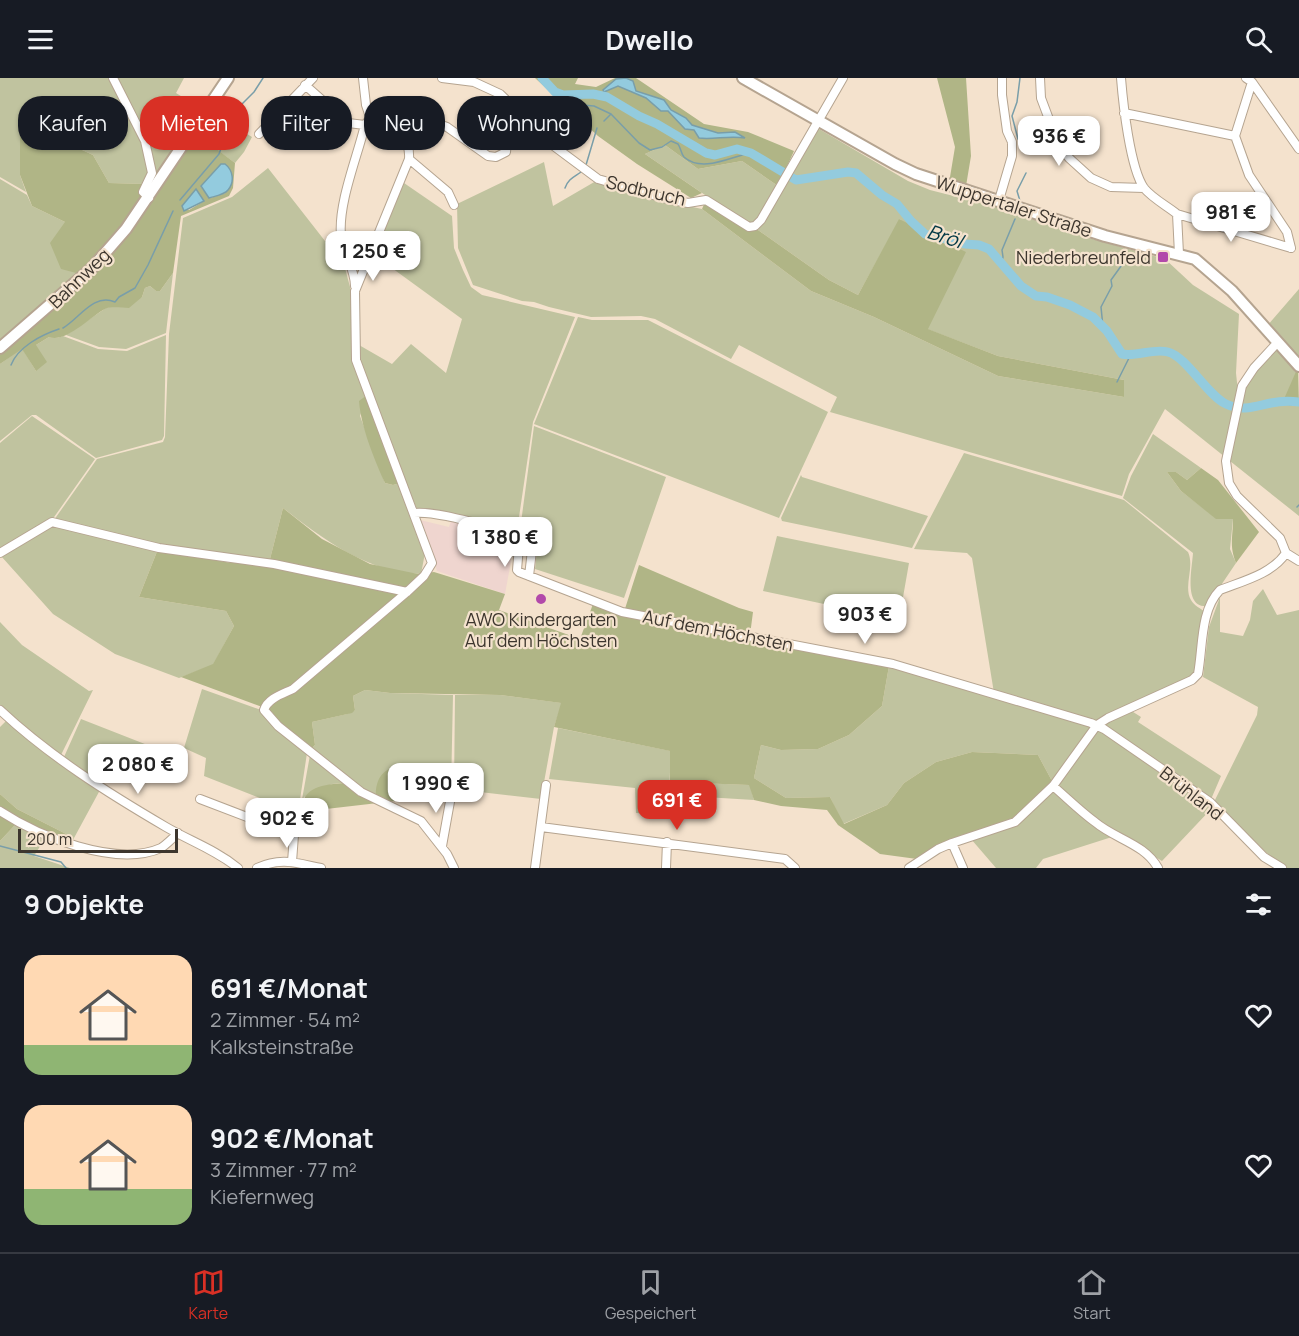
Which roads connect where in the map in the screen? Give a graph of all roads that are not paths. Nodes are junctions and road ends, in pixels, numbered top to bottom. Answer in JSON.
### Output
{"nodes":[{"id":1,"x":113,"y":78,"type":"edge"},
{"id":2,"x":228,"y":78,"type":"edge"},
{"id":3,"x":313,"y":78,"type":"edge"},
{"id":4,"x":363,"y":78,"type":"edge"},
{"id":5,"x":442,"y":78,"type":"edge"},
{"id":6,"x":743,"y":78,"type":"edge"},
{"id":7,"x":843,"y":78,"type":"edge"},
{"id":8,"x":1002,"y":78,"type":"edge"},
{"id":9,"x":1040,"y":78,"type":"edge"},
{"id":10,"x":1121,"y":78,"type":"edge"},
{"id":11,"x":1249,"y":80,"type":"edge"},
{"id":12,"x":305,"y":85,"type":"junction"},
{"id":13,"x":365,"y":96,"type":"edge"},
{"id":14,"x":1124,"y":112,"type":"junction"},
{"id":15,"x":818,"y":121,"type":"junction"},
{"id":16,"x":364,"y":125,"type":"edge"},
{"id":17,"x":364,"y":129,"type":"edge"},
{"id":18,"x":259,"y":134,"type":"dead end"},
{"id":19,"x":1235,"y":136,"type":"junction"},
{"id":20,"x":1299,"y":149,"type":"edge"},
{"id":21,"x":409,"y":150,"type":"edge"},
{"id":22,"x":480,"y":150,"type":"edge"},
{"id":23,"x":506,"y":150,"type":"edge"},
{"id":24,"x":410,"y":159,"type":"junction"},
{"id":25,"x":1144,"y":188,"type":"junction"},
{"id":26,"x":148,"y":198,"type":"junction"},
{"id":27,"x":999,"y":200,"type":"junction"},
{"id":28,"x":454,"y":205,"type":"dead end"},
{"id":29,"x":1178,"y":214,"type":"junction"},
{"id":30,"x":1179,"y":254,"type":"junction"},
{"id":31,"x":355,"y":291,"type":"junction"},
{"id":32,"x":1278,"y":342,"type":"junction"},
{"id":33,"x":0,"y":348,"type":"edge"},
{"id":34,"x":1299,"y":366,"type":"edge"},
{"id":35,"x":414,"y":513,"type":"junction"},
{"id":36,"x":520,"y":534,"type":"junction"},
{"id":37,"x":0,"y":553,"type":"edge"},
{"id":38,"x":1286,"y":553,"type":"junction"},
{"id":39,"x":1299,"y":561,"type":"edge"},
{"id":40,"x":529,"y":576,"type":"junction"},
{"id":41,"x":407,"y":592,"type":"junction"},
{"id":42,"x":0,"y":710,"type":"edge"},
{"id":43,"x":1097,"y":725,"type":"junction"},
{"id":44,"x":546,"y":785,"type":"dead end"},
{"id":45,"x":453,"y":786,"type":"dead end"},
{"id":46,"x":1053,"y":786,"type":"junction"},
{"id":47,"x":200,"y":799,"type":"dead end"},
{"id":48,"x":0,"y":811,"type":"edge"},
{"id":49,"x":298,"y":815,"type":"dead end"},
{"id":50,"x":541,"y":827,"type":"junction"},
{"id":51,"x":178,"y":832,"type":"junction"},
{"id":52,"x":294,"y":835,"type":"junction"},
{"id":53,"x":667,"y":843,"type":"junction"},
{"id":54,"x":952,"y":843,"type":"junction"},
{"id":55,"x":442,"y":846,"type":"junction"},
{"id":56,"x":292,"y":862,"type":"junction"},
{"id":57,"x":1272,"y":863,"type":"junction"},
{"id":58,"x":1158,"y":867,"type":"edge"},
{"id":59,"x":238,"y":868,"type":"edge"},
{"id":60,"x":257,"y":868,"type":"edge"},
{"id":61,"x":321,"y":868,"type":"edge"},
{"id":62,"x":454,"y":868,"type":"edge"},
{"id":63,"x":536,"y":868,"type":"edge"},
{"id":64,"x":666,"y":868,"type":"edge"},
{"id":65,"x":795,"y":868,"type":"edge"},
{"id":66,"x":909,"y":868,"type":"edge"},
{"id":67,"x":963,"y":868,"type":"edge"},
{"id":68,"x":1263,"y":868,"type":"edge"},
{"id":69,"x":1282,"y":868,"type":"edge"}],
"edges":[{"from":1,"to":26,"type":"street"},
{"from":2,"to":26,"type":"main road","name":"Bahnweg"},
{"from":3,"to":12,"type":"street"},
{"from":4,"to":13,"type":"street"},
{"from":5,"to":15,"type":"street","name":"Sodbruch"},
{"from":6,"to":15,"type":"main road","name":"Wuppertaler Straße"},
{"from":7,"to":15,"type":"street","name":"Sodbruch"},
{"from":8,"to":27,"type":"street"},
{"from":9,"to":25,"type":"street"},
{"from":10,"to":14,"type":"street"},
{"from":11,"to":19,"type":"street"},
{"from":11,"to":20,"type":"street"},
{"from":12,"to":16,"type":"street"},
{"from":12,"to":18,"type":"street"},
{"from":14,"to":19,"type":"street"},
{"from":14,"to":25,"type":"street"},
{"from":15,"to":27,"type":"main road","name":"Wuppertaler Straße"},
{"from":17,"to":31,"type":"street"},
{"from":19,"to":29,"type":"street"},
{"from":21,"to":24,"type":"street"},
{"from":22,"to":23,"type":"street"},
{"from":24,"to":28,"type":"street"},
{"from":24,"to":31,"type":"street"},
{"from":25,"to":29,"type":"street"},
{"from":26,"to":33,"type":"main road","name":"Bahnweg"},
{"from":27,"to":30,"type":"main road","name":"Wuppertaler Straße"},
{"from":29,"to":30,"type":"street"},
{"from":30,"to":32,"type":"main road","name":"Wuppertaler Straße"},
{"from":31,"to":35,"type":"street"},
{"from":32,"to":34,"type":"main road","name":"Wuppertaler Straße"},
{"from":32,"to":38,"type":"street"},
{"from":35,"to":36,"type":"street"},
{"from":35,"to":41,"type":"street"},
{"from":36,"to":40,"type":"street"},
{"from":36,"to":40,"type":"street"},
{"from":37,"to":41,"type":"street"},
{"from":38,"to":39,"type":"street"},
{"from":38,"to":43,"type":"street"},
{"from":40,"to":43,"type":"street","name":"Auf dem Höchsten"},
{"from":41,"to":55,"type":"street"},
{"from":42,"to":51,"type":"street"},
{"from":43,"to":46,"type":"street"},
{"from":43,"to":57,"type":"street","name":"Brühland"},
{"from":44,"to":50,"type":"street"},
{"from":45,"to":55,"type":"street"},
{"from":46,"to":54,"type":"street"},
{"from":46,"to":58,"type":"street"},
{"from":47,"to":52,"type":"street"},
{"from":48,"to":51,"type":"street"},
{"from":49,"to":52,"type":"street"},
{"from":50,"to":53,"type":"street"},
{"from":50,"to":63,"type":"street"},
{"from":51,"to":59,"type":"street"},
{"from":52,"to":56,"type":"street"},
{"from":53,"to":64,"type":"street"},
{"from":53,"to":65,"type":"street"},
{"from":54,"to":66,"type":"street"},
{"from":54,"to":67,"type":"street"},
{"from":55,"to":62,"type":"street"},
{"from":56,"to":60,"type":"street"},
{"from":56,"to":61,"type":"street"},
{"from":57,"to":68,"type":"street"},
{"from":57,"to":69,"type":"street","name":"Brühland"}]}
